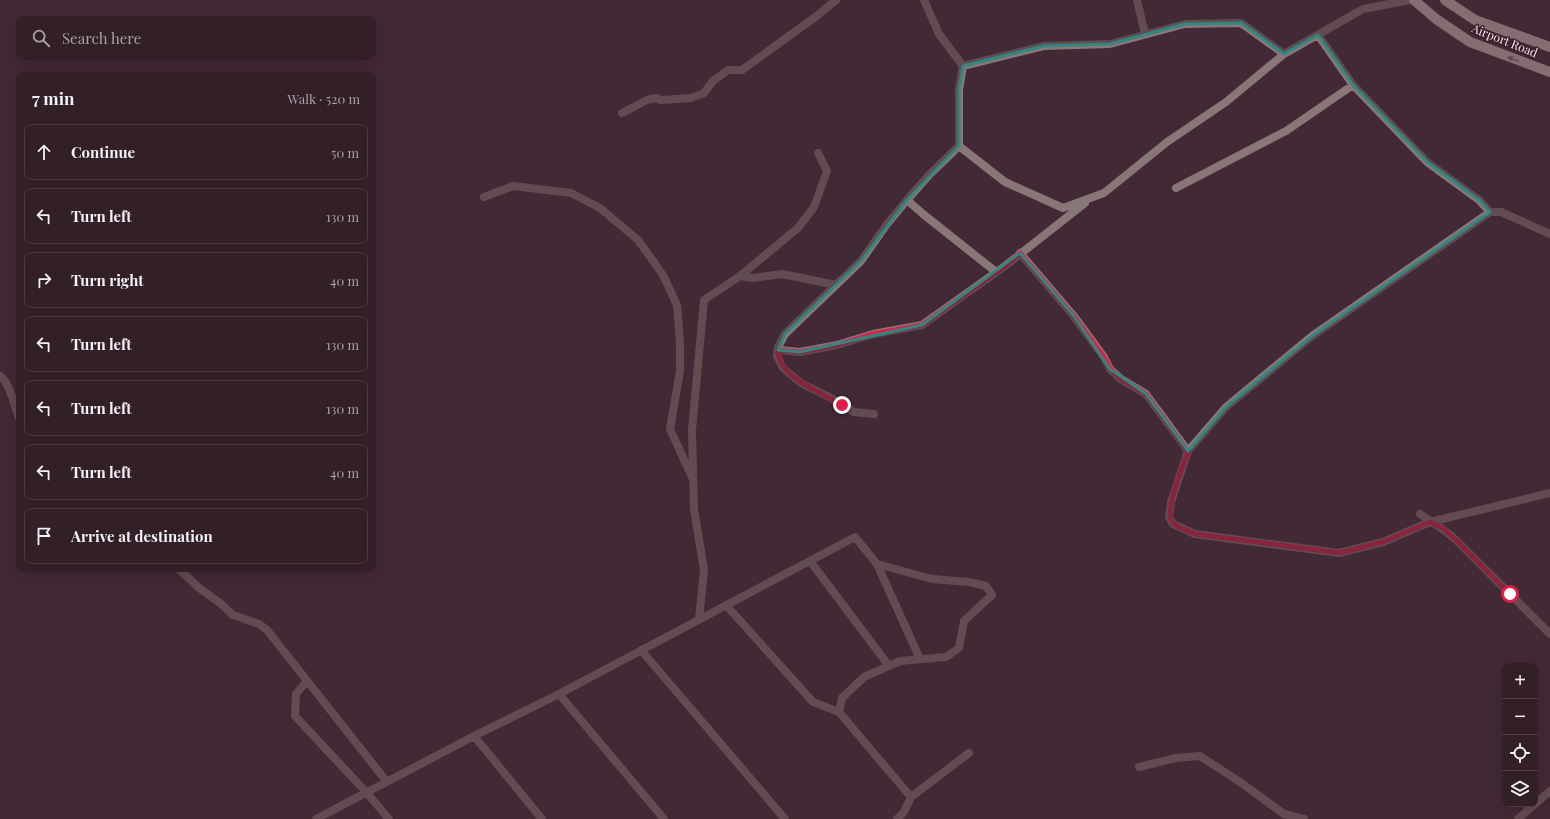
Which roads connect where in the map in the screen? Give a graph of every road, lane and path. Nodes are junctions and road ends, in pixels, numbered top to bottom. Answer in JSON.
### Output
{"nodes":[{"id":1,"x":836,"y":0,"type":"edge"},
{"id":2,"x":924,"y":0,"type":"edge"},
{"id":3,"x":1137,"y":0,"type":"edge"},
{"id":4,"x":1410,"y":0,"type":"edge"},
{"id":5,"x":1414,"y":0,"type":"edge"},
{"id":6,"x":1445,"y":0,"type":"edge"},
{"id":7,"x":1145,"y":34,"type":"junction"},
{"id":8,"x":1318,"y":35,"type":"junction"},
{"id":9,"x":1550,"y":47,"type":"edge"},
{"id":10,"x":1284,"y":54,"type":"junction"},
{"id":11,"x":964,"y":66,"type":"junction"},
{"id":12,"x":1550,"y":72,"type":"edge"},
{"id":13,"x":1353,"y":85,"type":"junction"},
{"id":14,"x":622,"y":113,"type":"dead end"},
{"id":15,"x":959,"y":146,"type":"junction"},
{"id":16,"x":818,"y":153,"type":"dead end"},
{"id":17,"x":1176,"y":188,"type":"dead end"},
{"id":18,"x":484,"y":197,"type":"dead end"},
{"id":19,"x":1092,"y":198,"type":"junction"},
{"id":20,"x":907,"y":200,"type":"junction"},
{"id":21,"x":1490,"y":212,"type":"junction"},
{"id":22,"x":1550,"y":234,"type":"edge"},
{"id":23,"x":1020,"y":253,"type":"junction"},
{"id":24,"x":996,"y":272,"type":"junction"},
{"id":25,"x":740,"y":276,"type":"junction"},
{"id":26,"x":836,"y":285,"type":"junction"},
{"id":27,"x":778,"y":350,"type":"junction"},
{"id":28,"x":0,"y":376,"type":"edge"},
{"id":29,"x":16,"y":409,"type":"edge"},
{"id":30,"x":874,"y":414,"type":"dead end"},
{"id":31,"x":1188,"y":452,"type":"junction"},
{"id":32,"x":693,"y":479,"type":"junction"},
{"id":33,"x":1550,"y":493,"type":"edge"},
{"id":34,"x":1420,"y":514,"type":"dead end"},
{"id":35,"x":1430,"y":522,"type":"junction"},
{"id":36,"x":810,"y":561,"type":"junction"},
{"id":37,"x":877,"y":564,"type":"junction"},
{"id":38,"x":182,"y":572,"type":"edge"},
{"id":39,"x":726,"y":605,"type":"junction"},
{"id":40,"x":699,"y":619,"type":"junction"},
{"id":41,"x":1550,"y":634,"type":"edge"},
{"id":42,"x":641,"y":650,"type":"junction"},
{"id":43,"x":920,"y":659,"type":"junction"},
{"id":44,"x":889,"y":666,"type":"junction"},
{"id":45,"x":307,"y":681,"type":"junction"},
{"id":46,"x":559,"y":694,"type":"junction"},
{"id":47,"x":839,"y":712,"type":"junction"},
{"id":48,"x":474,"y":736,"type":"junction"},
{"id":49,"x":969,"y":753,"type":"dead end"},
{"id":50,"x":1139,"y":767,"type":"dead end"},
{"id":51,"x":387,"y":782,"type":"junction"},
{"id":52,"x":1550,"y":791,"type":"edge"},
{"id":53,"x":367,"y":793,"type":"junction"},
{"id":54,"x":911,"y":797,"type":"junction"},
{"id":55,"x":904,"y":812,"type":"junction"},
{"id":56,"x":316,"y":819,"type":"edge"},
{"id":57,"x":389,"y":819,"type":"edge"},
{"id":58,"x":542,"y":819,"type":"edge"},
{"id":59,"x":664,"y":819,"type":"edge"},
{"id":60,"x":785,"y":819,"type":"edge"},
{"id":61,"x":897,"y":819,"type":"edge"},
{"id":62,"x":910,"y":819,"type":"edge"},
{"id":63,"x":1304,"y":819,"type":"edge"},
{"id":64,"x":1518,"y":819,"type":"edge"}],
"edges":[{"from":1,"to":14,"type":"street"},
{"from":2,"to":11,"type":"street"},
{"from":3,"to":7,"type":"street"},
{"from":4,"to":8,"type":"street"},
{"from":12,"to":5,"type":"main road","name":"Airport Road","one_way":true},
{"from":6,"to":9,"type":"main road","name":"Airport Road"},
{"from":7,"to":10,"type":"street"},
{"from":7,"to":11,"type":"street"},
{"from":8,"to":10,"type":"street"},
{"from":8,"to":13,"type":"street"},
{"from":10,"to":19,"type":"street"},
{"from":11,"to":15,"type":"street"},
{"from":13,"to":17,"type":"street"},
{"from":13,"to":21,"type":"street"},
{"from":15,"to":19,"type":"street"},
{"from":15,"to":20,"type":"street"},
{"from":16,"to":25,"type":"street"},
{"from":18,"to":32,"type":"street"},
{"from":19,"to":23,"type":"street"},
{"from":20,"to":24,"type":"street"},
{"from":20,"to":26,"type":"street"},
{"from":21,"to":22,"type":"street"},
{"from":21,"to":31,"type":"street"},
{"from":23,"to":24,"type":"street"},
{"from":23,"to":31,"type":"street"},
{"from":24,"to":27,"type":"street"},
{"from":25,"to":26,"type":"street"},
{"from":25,"to":32,"type":"street"},
{"from":26,"to":27,"type":"street"},
{"from":27,"to":30,"type":"street"},
{"from":28,"to":29,"type":"street"},
{"from":31,"to":35,"type":"street"},
{"from":32,"to":40,"type":"street"},
{"from":33,"to":35,"type":"street"},
{"from":34,"to":35,"type":"street"},
{"from":35,"to":41,"type":"street"},
{"from":36,"to":37,"type":"street"},
{"from":36,"to":39,"type":"street"},
{"from":36,"to":44,"type":"street"},
{"from":37,"to":43,"type":"street"},
{"from":37,"to":43,"type":"street"},
{"from":38,"to":45,"type":"street"},
{"from":39,"to":40,"type":"street"},
{"from":39,"to":47,"type":"street"},
{"from":40,"to":42,"type":"street"},
{"from":42,"to":46,"type":"street"},
{"from":42,"to":60,"type":"street"},
{"from":43,"to":44,"type":"street"},
{"from":44,"to":47,"type":"street"},
{"from":45,"to":51,"type":"street"},
{"from":45,"to":53,"type":"street"},
{"from":46,"to":48,"type":"street"},
{"from":46,"to":59,"type":"street"},
{"from":47,"to":54,"type":"street"},
{"from":48,"to":51,"type":"street"},
{"from":48,"to":58,"type":"street"},
{"from":49,"to":54,"type":"street"},
{"from":50,"to":63,"type":"street"},
{"from":51,"to":53,"type":"street"},
{"from":52,"to":64,"type":"street"},
{"from":53,"to":56,"type":"street"},
{"from":53,"to":57,"type":"street"},
{"from":54,"to":55,"type":"street"},
{"from":55,"to":61,"type":"street"},
{"from":55,"to":62,"type":"street"}]}
